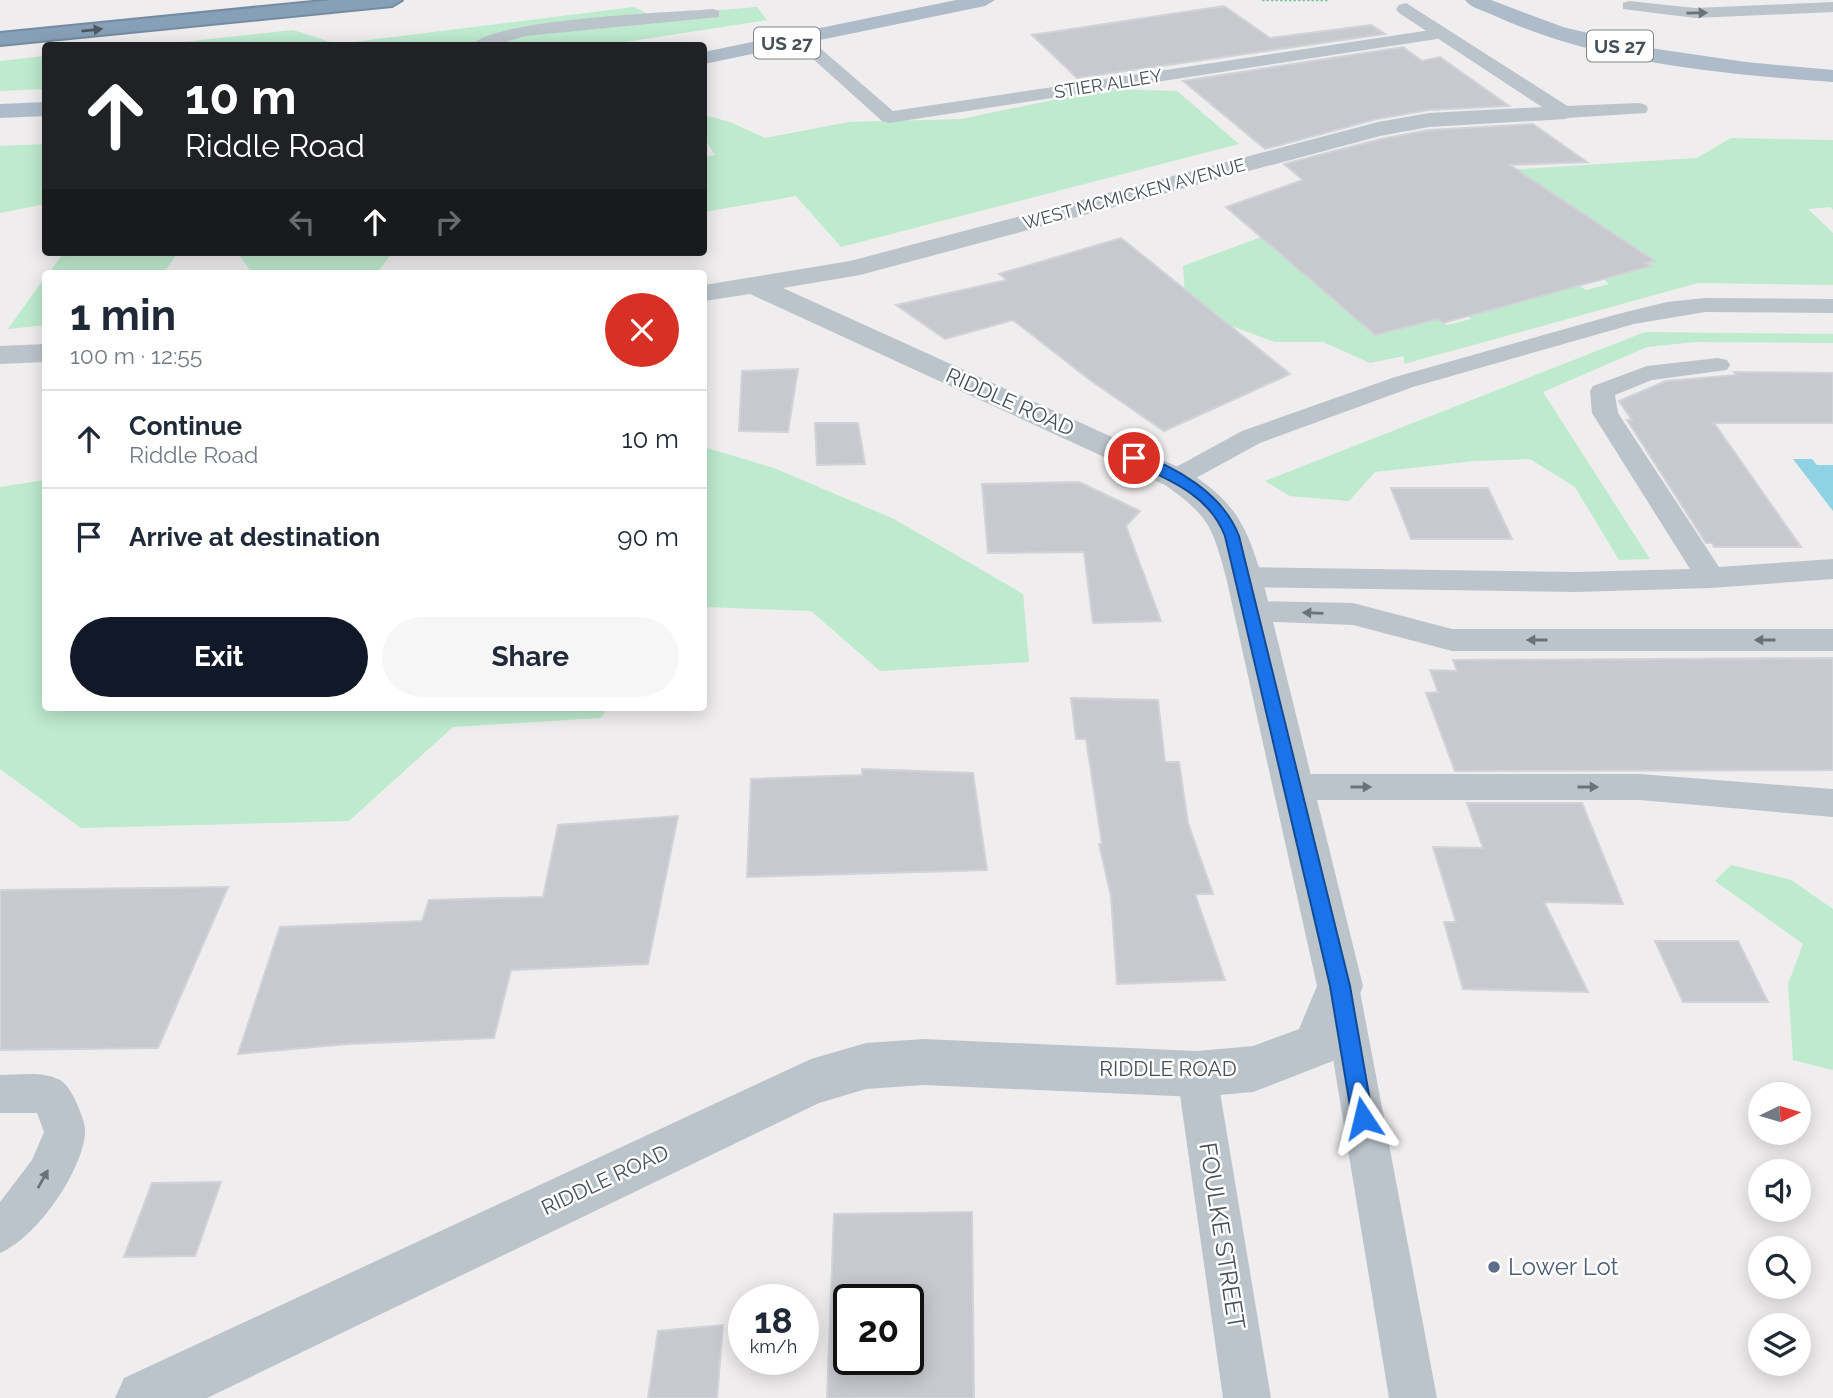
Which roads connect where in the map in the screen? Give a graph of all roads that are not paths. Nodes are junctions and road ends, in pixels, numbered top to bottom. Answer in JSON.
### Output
{"nodes":[{"id":1,"x":392,"y":0,"type":"edge"},
{"id":2,"x":985,"y":0,"type":"edge"},
{"id":3,"x":1475,"y":0,"type":"edge"},
{"id":4,"x":1629,"y":6,"type":"dead end"},
{"id":5,"x":1833,"y":7,"type":"edge"},
{"id":6,"x":1406,"y":9,"type":"dead end"},
{"id":7,"x":82,"y":11,"type":"dead end"},
{"id":8,"x":713,"y":14,"type":"dead end"},
{"id":9,"x":0,"y":22,"type":"edge"},
{"id":10,"x":1444,"y":33,"type":"junction"},
{"id":11,"x":0,"y":39,"type":"edge"},
{"id":12,"x":800,"y":40,"type":"junction"},
{"id":13,"x":486,"y":42,"type":"edge"},
{"id":14,"x":707,"y":57,"type":"edge"},
{"id":15,"x":1833,"y":76,"type":"edge"},
{"id":16,"x":42,"y":109,"type":"edge"},
{"id":17,"x":1639,"y":109,"type":"dead end"},
{"id":18,"x":0,"y":111,"type":"edge"},
{"id":19,"x":1566,"y":112,"type":"junction"},
{"id":20,"x":756,"y":286,"type":"junction"},
{"id":21,"x":707,"y":293,"type":"edge"},
{"id":22,"x":1833,"y":306,"type":"edge"},
{"id":23,"x":42,"y":354,"type":"edge"},
{"id":24,"x":0,"y":355,"type":"edge"},
{"id":25,"x":1718,"y":365,"type":"dead end"},
{"id":26,"x":1176,"y":478,"type":"junction"},
{"id":27,"x":1833,"y":569,"type":"edge"},
{"id":28,"x":1244,"y":578,"type":"junction"},
{"id":29,"x":1711,"y":578,"type":"junction"},
{"id":30,"x":1251,"y":611,"type":"junction"},
{"id":31,"x":1833,"y":640,"type":"edge"},
{"id":32,"x":1293,"y":788,"type":"junction"},
{"id":33,"x":1833,"y":803,"type":"edge"},
{"id":34,"x":1340,"y":986,"type":"junction"},
{"id":35,"x":1197,"y":1074,"type":"junction"},
{"id":36,"x":0,"y":1094,"type":"edge"},
{"id":37,"x":0,"y":1231,"type":"edge"},
{"id":38,"x":144,"y":1398,"type":"edge"},
{"id":39,"x":1247,"y":1398,"type":"edge"},
{"id":40,"x":1413,"y":1398,"type":"edge"}],
"edges":[{"from":11,"to":1,"type":"highway","one_way":true},
{"from":2,"to":12,"type":"main road","number":"US 27"},
{"from":3,"to":15,"type":"main road","number":"US 27"},
{"from":4,"to":5,"type":"lane","one_way":true},
{"from":6,"to":10,"type":"street"},
{"from":7,"to":9,"type":"highway"},
{"from":8,"to":13,"type":"lane"},
{"from":10,"to":12,"type":"lane","name":"STIER ALLEY"},
{"from":10,"to":19,"type":"street"},
{"from":12,"to":14,"type":"main road","number":"US 27"},
{"from":16,"to":18,"type":"main road"},
{"from":17,"to":19,"type":"lane"},
{"from":19,"to":20,"type":"street","name":"WEST MCMICKEN AVENUE"},
{"from":20,"to":21,"type":"street","name":"WEST MCMICKEN AVENUE"},
{"from":20,"to":26,"type":"street","name":"RIDDLE ROAD"},
{"from":22,"to":26,"type":"lane"},
{"from":23,"to":24,"type":"street"},
{"from":25,"to":29,"type":"lane"},
{"from":26,"to":28,"type":"street","name":"RIDDLE ROAD"},
{"from":27,"to":29,"type":"lane"},
{"from":28,"to":29,"type":"lane"},
{"from":28,"to":30,"type":"street","name":"RIDDLE ROAD"},
{"from":31,"to":30,"type":"lane","one_way":true},
{"from":30,"to":32,"type":"street","name":"RIDDLE ROAD"},
{"from":32,"to":33,"type":"lane","one_way":true},
{"from":32,"to":34,"type":"street","name":"RIDDLE ROAD"},
{"from":34,"to":35,"type":"street","name":"RIDDLE ROAD"},
{"from":34,"to":40,"type":"lane"},
{"from":35,"to":38,"type":"street","name":"RIDDLE ROAD"},
{"from":35,"to":39,"type":"lane","name":"FOULKE STREET"},
{"from":37,"to":36,"type":"lane","one_way":true}]}
